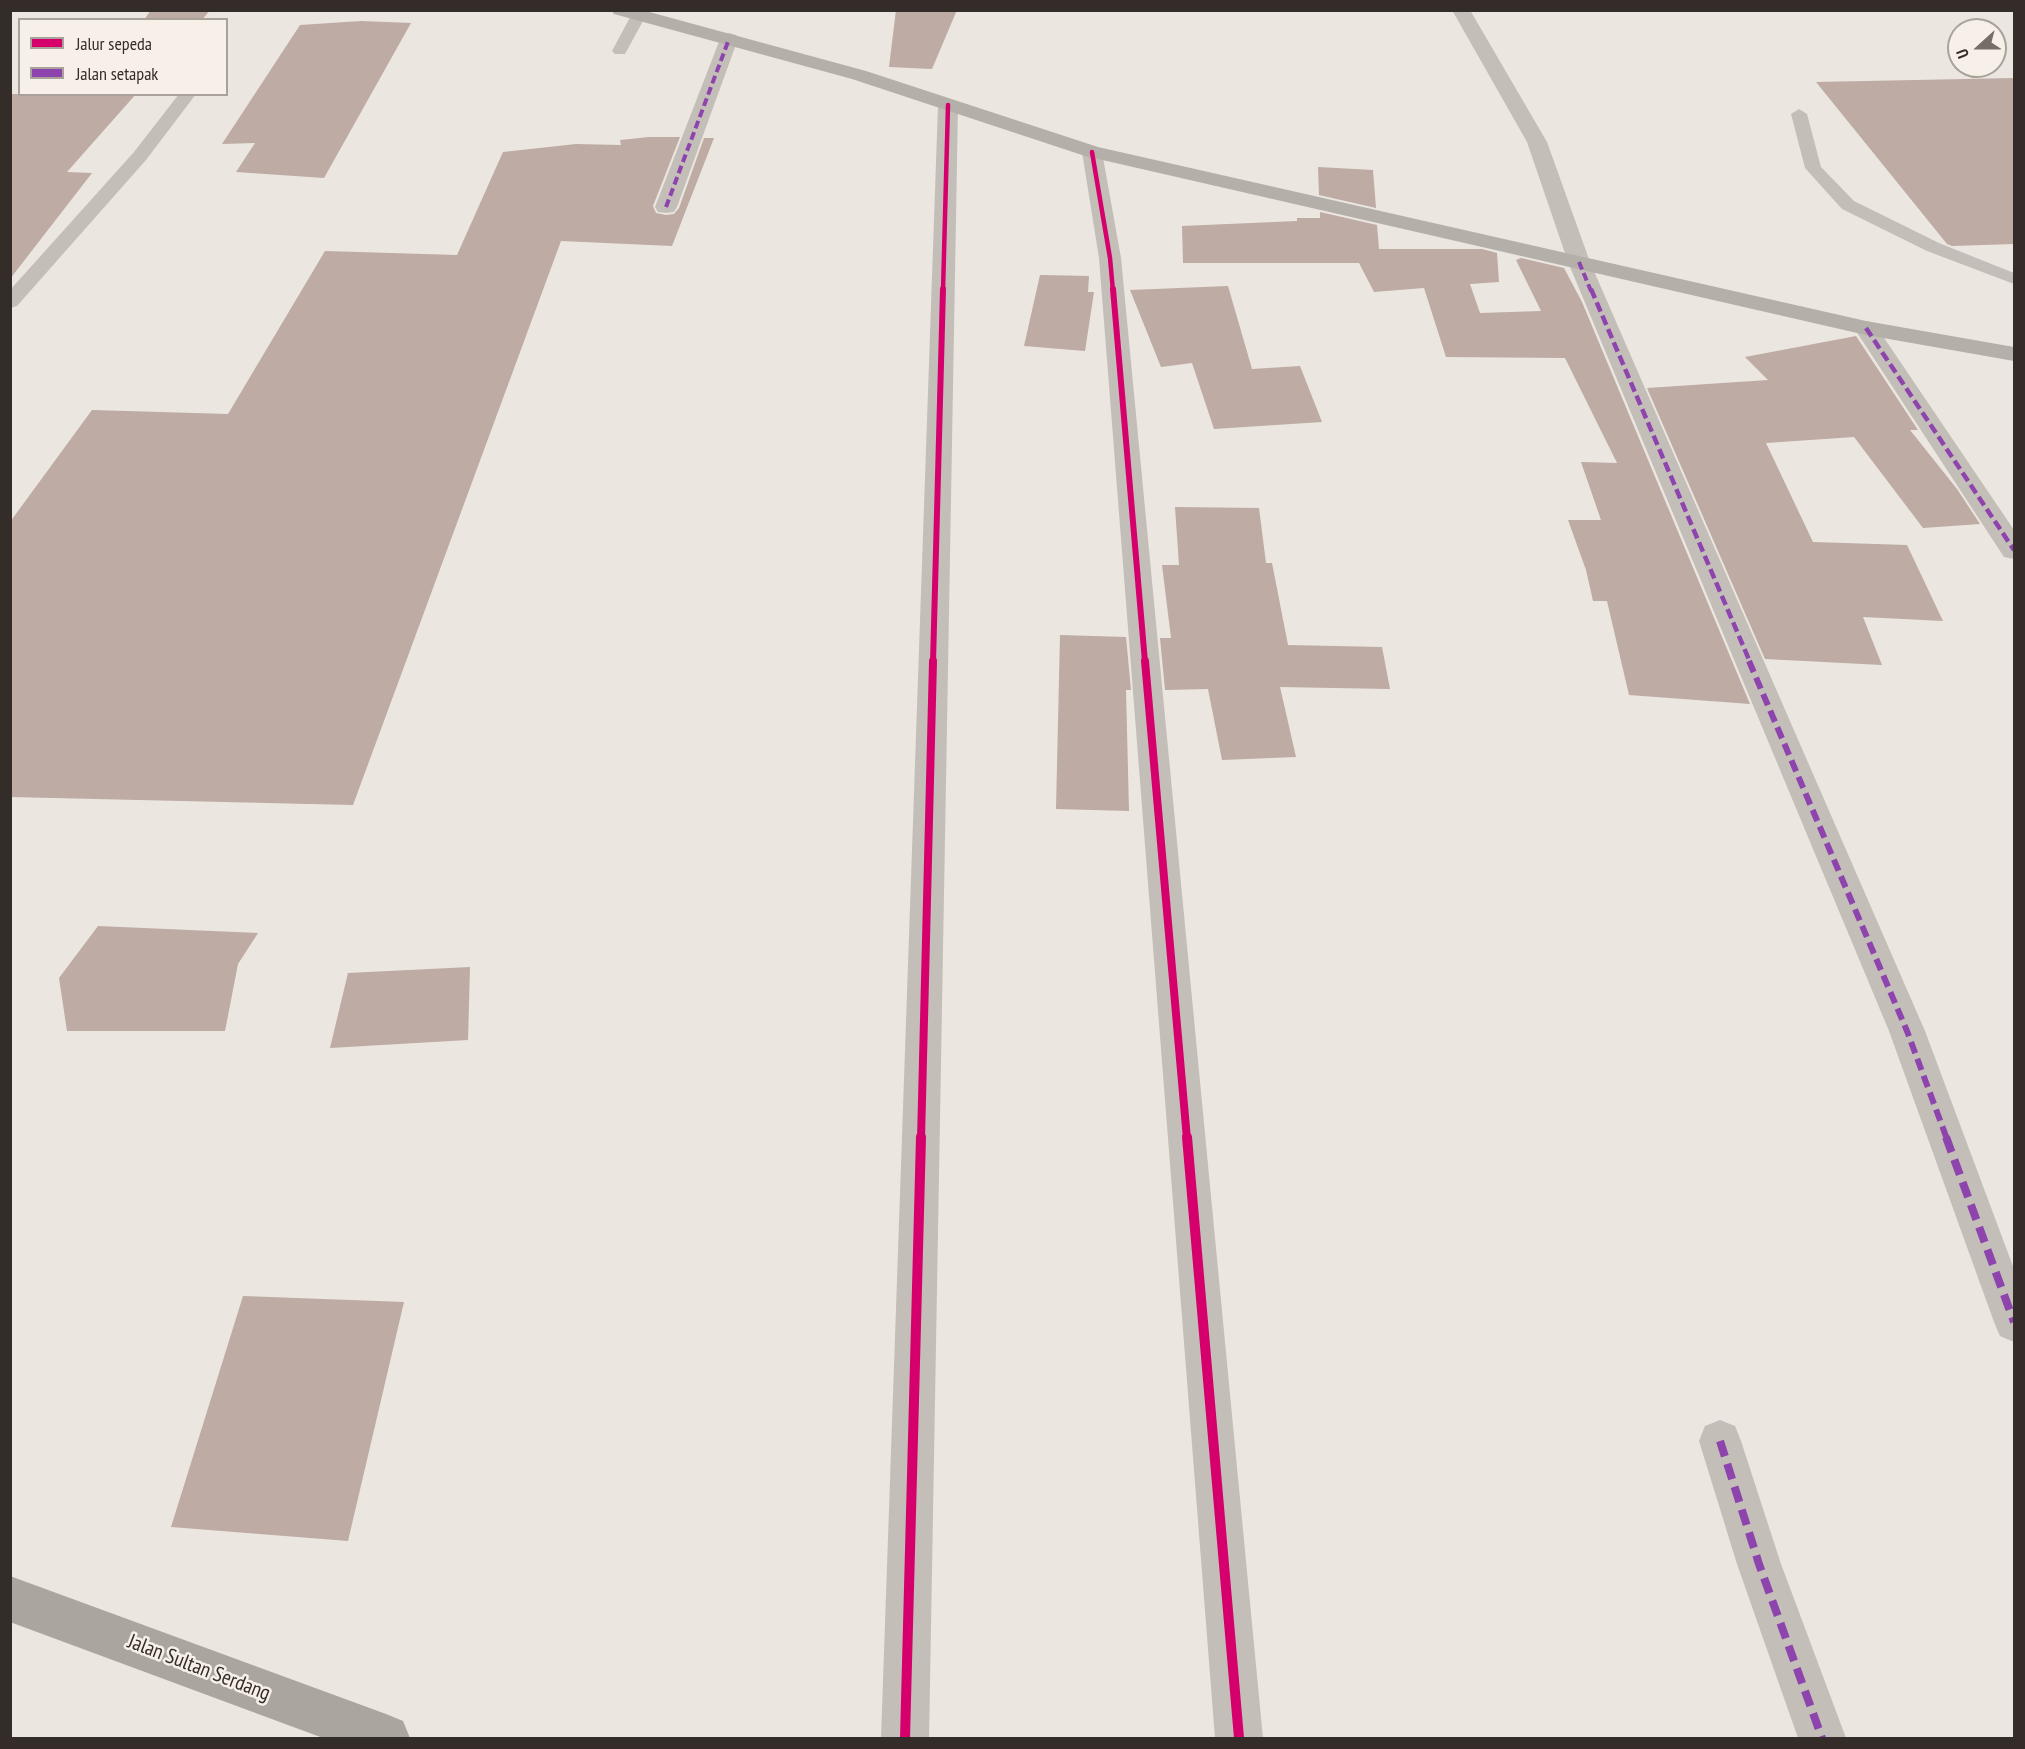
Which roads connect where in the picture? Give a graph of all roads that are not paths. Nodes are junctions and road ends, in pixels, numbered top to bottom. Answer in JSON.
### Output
{"nodes":[{"id":1,"x":1461,"y":10,"type":"edge"},
{"id":2,"x":634,"y":12,"type":"edge"},
{"id":3,"x":729,"y":39,"type":"junction"},
{"id":4,"x":620,"y":51,"type":"dead end"},
{"id":5,"x":186,"y":96,"type":"edge"},
{"id":6,"x":948,"y":105,"type":"junction"},
{"id":7,"x":1799,"y":114,"type":"dead end"},
{"id":8,"x":1092,"y":152,"type":"junction"},
{"id":9,"x":666,"y":207,"type":"dead end"},
{"id":10,"x":1579,"y":262,"type":"junction"},
{"id":11,"x":2014,"y":279,"type":"edge"},
{"id":12,"x":10,"y":302,"type":"edge"},
{"id":13,"x":1866,"y":328,"type":"junction"},
{"id":14,"x":2014,"y":354,"type":"edge"},
{"id":15,"x":2014,"y":550,"type":"edge"},
{"id":16,"x":2014,"y":1322,"type":"edge"},
{"id":17,"x":1720,"y":1441,"type":"dead end"},
{"id":18,"x":10,"y":1599,"type":"edge"},
{"id":19,"x":386,"y":1738,"type":"edge"},
{"id":20,"x":905,"y":1738,"type":"edge"},
{"id":21,"x":1239,"y":1738,"type":"edge"},
{"id":22,"x":1822,"y":1738,"type":"edge"}],
"edges":[{"from":1,"to":10,"type":"street"},
{"from":2,"to":3,"type":"street"},
{"from":2,"to":4,"type":"lane"},
{"from":3,"to":6,"type":"street"},
{"from":3,"to":9,"type":"street"},
{"from":5,"to":12,"type":"lane"},
{"from":6,"to":8,"type":"street"},
{"from":6,"to":20,"type":"street"},
{"from":7,"to":11,"type":"lane"},
{"from":8,"to":10,"type":"street"},
{"from":8,"to":21,"type":"street"},
{"from":10,"to":13,"type":"street"},
{"from":10,"to":16,"type":"street"},
{"from":13,"to":14,"type":"street"},
{"from":13,"to":15,"type":"street"},
{"from":17,"to":22,"type":"street"},
{"from":18,"to":19,"type":"highway","name":"Jalan Sultan Serdang"}]}
